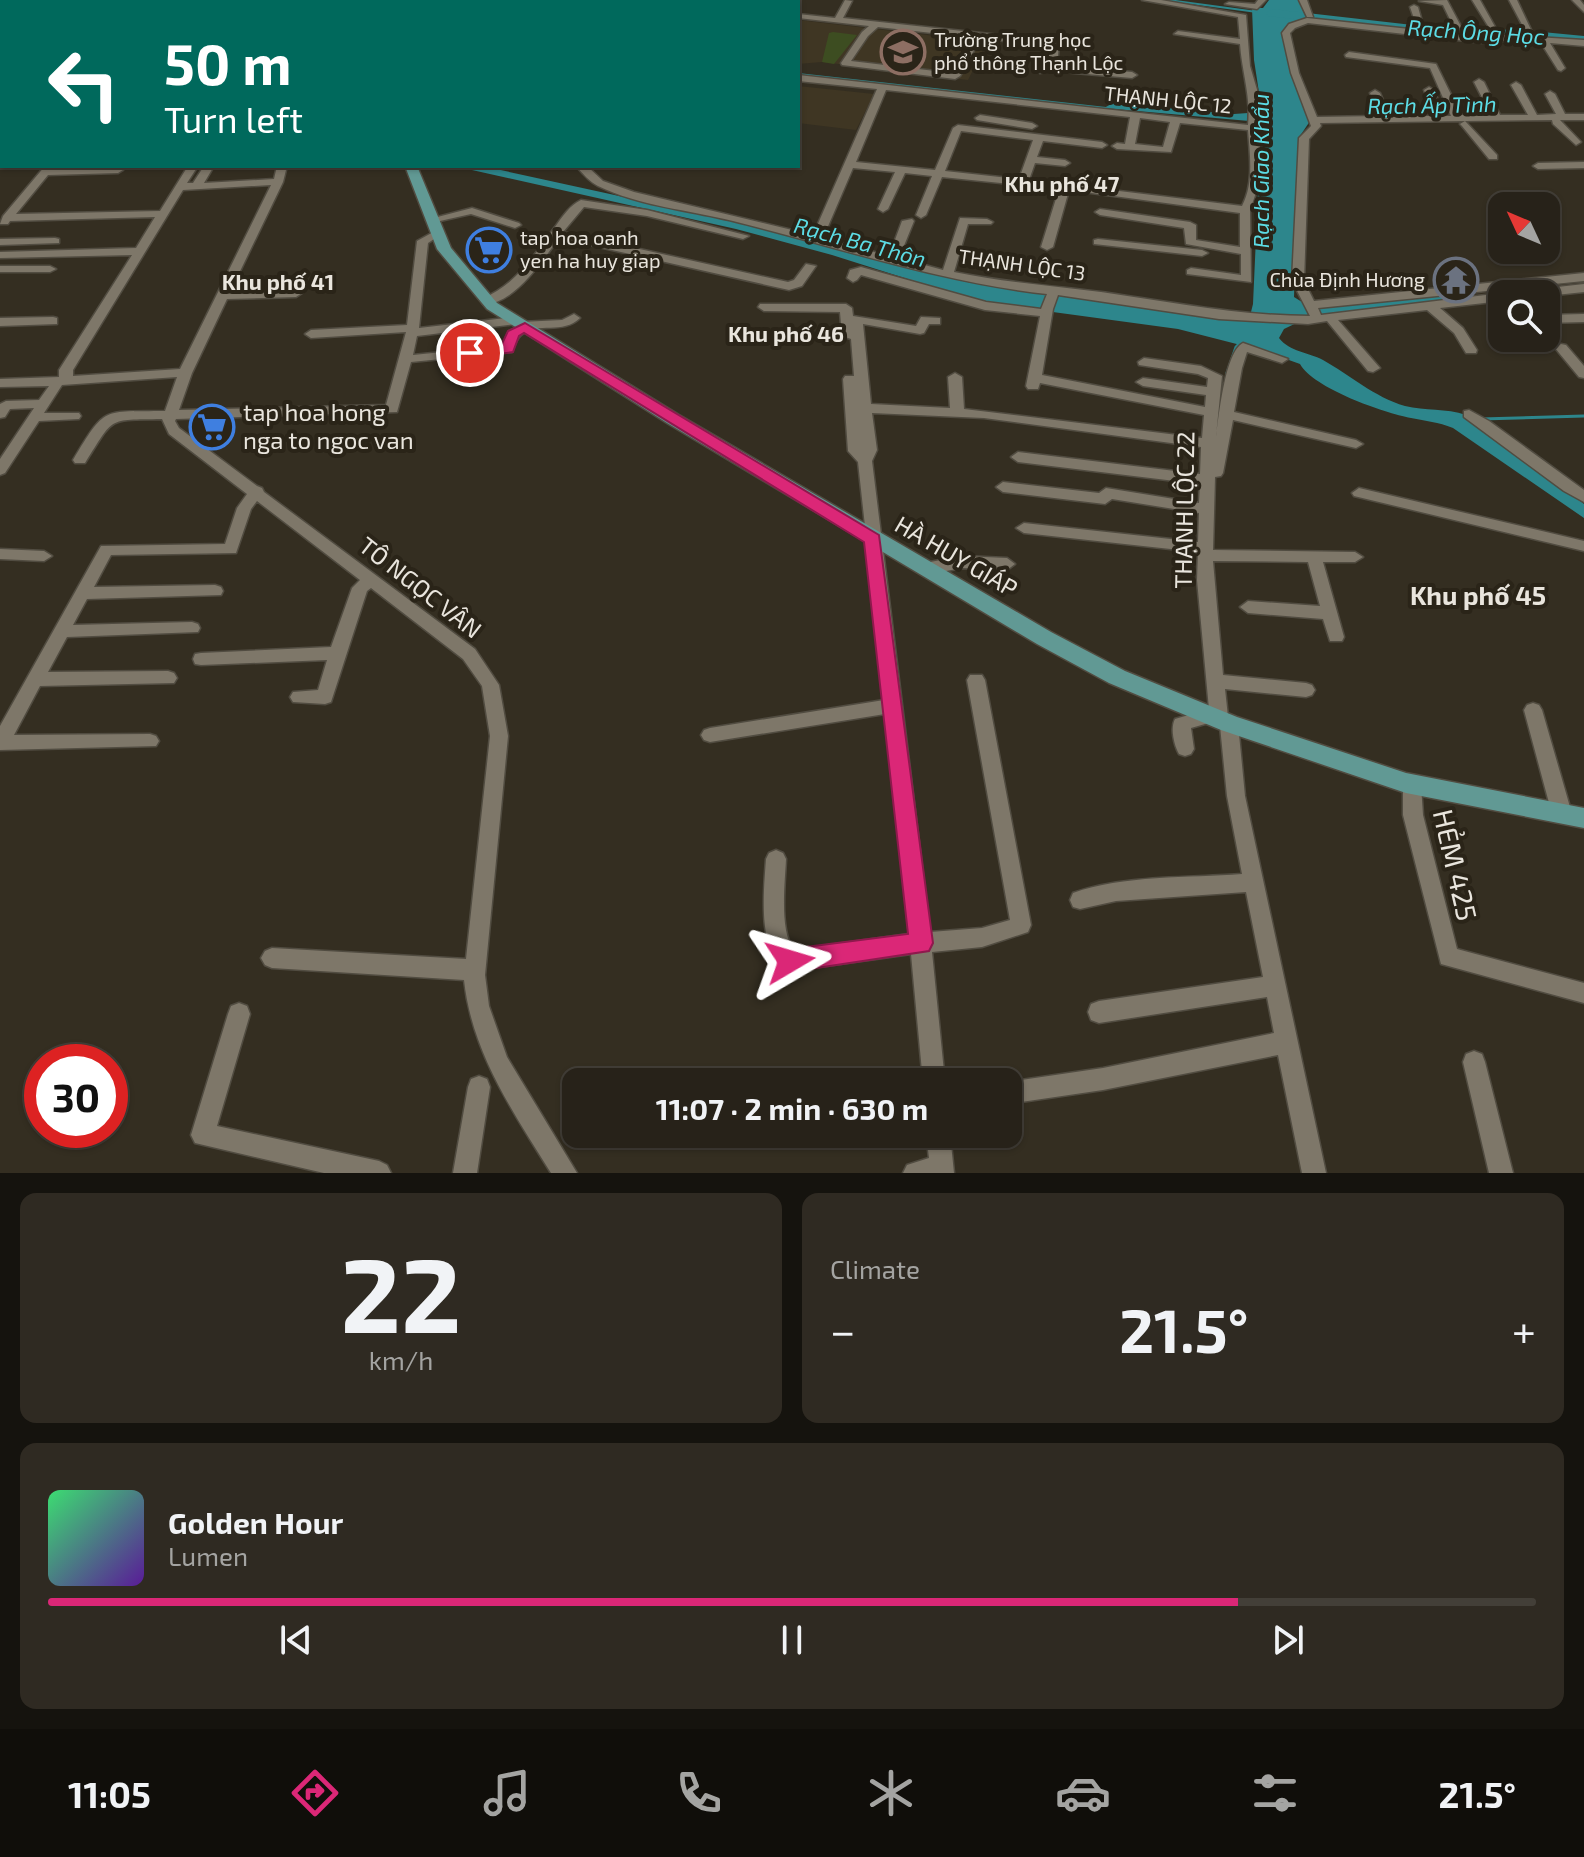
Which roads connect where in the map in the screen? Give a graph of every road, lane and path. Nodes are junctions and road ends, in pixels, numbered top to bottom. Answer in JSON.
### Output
{"nodes":[{"id":1,"x":1146,"y":0,"type":"edge"},
{"id":2,"x":1192,"y":0,"type":"edge"},
{"id":3,"x":1303,"y":0,"type":"edge"},
{"id":4,"x":1476,"y":0,"type":"edge"},
{"id":5,"x":1513,"y":0,"type":"edge"},
{"id":6,"x":848,"y":1,"type":"edge"},
{"id":7,"x":1423,"y":1,"type":"edge"},
{"id":8,"x":1444,"y":2,"type":"edge"},
{"id":9,"x":1260,"y":4,"type":"edge"},
{"id":10,"x":1414,"y":7,"type":"dead end"},
{"id":11,"x":800,"y":16,"type":"edge"},
{"id":12,"x":1308,"y":17,"type":"junction"},
{"id":13,"x":837,"y":21,"type":"junction"},
{"id":14,"x":1421,"y":27,"type":"junction"},
{"id":15,"x":868,"y":30,"type":"junction"},
{"id":16,"x":1460,"y":32,"type":"junction"},
{"id":17,"x":1496,"y":32,"type":"junction"},
{"id":18,"x":1530,"y":32,"type":"junction"},
{"id":19,"x":1178,"y":34,"type":"dead end"},
{"id":20,"x":931,"y":35,"type":"junction"},
{"id":21,"x":1544,"y":40,"type":"junction"},
{"id":22,"x":1584,"y":40,"type":"edge"},
{"id":23,"x":1244,"y":42,"type":"junction"},
{"id":24,"x":1349,"y":55,"type":"dead end"},
{"id":25,"x":1053,"y":67,"type":"junction"},
{"id":26,"x":1561,"y":68,"type":"dead end"},
{"id":27,"x":1040,"y":70,"type":"dead end"},
{"id":28,"x":1132,"y":75,"type":"dead end"},
{"id":29,"x":800,"y":78,"type":"edge"},
{"id":30,"x":1479,"y":82,"type":"dead end"},
{"id":31,"x":1516,"y":85,"type":"dead end"},
{"id":32,"x":883,"y":87,"type":"junction"},
{"id":33,"x":1429,"y":90,"type":"dead end"},
{"id":34,"x":1375,"y":93,"type":"dead end"},
{"id":35,"x":1550,"y":94,"type":"dead end"},
{"id":36,"x":1041,"y":107,"type":"dead end"},
{"id":37,"x":1136,"y":114,"type":"junction"},
{"id":38,"x":1534,"y":117,"type":"junction"},
{"id":39,"x":980,"y":118,"type":"dead end"},
{"id":40,"x":1440,"y":118,"type":"junction"},
{"id":41,"x":1497,"y":118,"type":"junction"},
{"id":42,"x":1176,"y":119,"type":"junction"},
{"id":43,"x":1386,"y":119,"type":"junction"},
{"id":44,"x":1584,"y":119,"type":"edge"},
{"id":45,"x":1559,"y":120,"type":"junction"},
{"id":46,"x":1461,"y":121,"type":"junction"},
{"id":47,"x":1253,"y":123,"type":"junction"},
{"id":48,"x":1316,"y":123,"type":"junction"},
{"id":49,"x":1372,"y":124,"type":"dead end"},
{"id":50,"x":1033,"y":134,"type":"junction"},
{"id":51,"x":1102,"y":145,"type":"dead end"},
{"id":52,"x":1117,"y":146,"type":"dead end"},
{"id":53,"x":1129,"y":147,"type":"junction"},
{"id":54,"x":1584,"y":155,"type":"edge"},
{"id":55,"x":1493,"y":157,"type":"dead end"},
{"id":56,"x":1031,"y":160,"type":"junction"},
{"id":57,"x":1065,"y":163,"type":"dead end"},
{"id":58,"x":848,"y":164,"type":"junction"},
{"id":59,"x":1584,"y":165,"type":"edge"},
{"id":60,"x":1538,"y":166,"type":"dead end"},
{"id":61,"x":193,"y":168,"type":"edge"},
{"id":62,"x":207,"y":168,"type":"edge"},
{"id":63,"x":411,"y":168,"type":"edge"},
{"id":64,"x":583,"y":168,"type":"edge"},
{"id":65,"x":48,"y":169,"type":"edge"},
{"id":66,"x":118,"y":170,"type":"dead end"},
{"id":67,"x":901,"y":170,"type":"junction"},
{"id":68,"x":280,"y":174,"type":"edge"},
{"id":69,"x":937,"y":174,"type":"junction"},
{"id":70,"x":1023,"y":183,"type":"junction"},
{"id":71,"x":189,"y":186,"type":"junction"},
{"id":72,"x":1065,"y":187,"type":"junction"},
{"id":73,"x":883,"y":209,"type":"dead end"},
{"id":74,"x":1245,"y":210,"type":"junction"},
{"id":75,"x":1100,"y":212,"type":"dead end"},
{"id":76,"x":163,"y":214,"type":"junction"},
{"id":77,"x":921,"y":215,"type":"dead end"},
{"id":78,"x":908,"y":221,"type":"dead end"},
{"id":79,"x":3,"y":222,"type":"edge"},
{"id":80,"x":987,"y":222,"type":"dead end"},
{"id":81,"x":515,"y":225,"type":"dead end"},
{"id":82,"x":434,"y":226,"type":"junction"},
{"id":83,"x":557,"y":234,"type":"junction"},
{"id":84,"x":743,"y":236,"type":"dead end"},
{"id":85,"x":817,"y":239,"type":"junction"},
{"id":86,"x":55,"y":241,"type":"dead end"},
{"id":87,"x":0,"y":242,"type":"edge"},
{"id":88,"x":1098,"y":242,"type":"dead end"},
{"id":89,"x":1047,"y":247,"type":"dead end"},
{"id":90,"x":140,"y":251,"type":"junction"},
{"id":91,"x":0,"y":255,"type":"edge"},
{"id":92,"x":1247,"y":257,"type":"junction"},
{"id":93,"x":893,"y":259,"type":"junction"},
{"id":94,"x":810,"y":266,"type":"dead end"},
{"id":95,"x":50,"y":269,"type":"dead end"},
{"id":96,"x":1191,"y":272,"type":"dead end"},
{"id":97,"x":2,"y":274,"type":"edge"},
{"id":98,"x":948,"y":274,"type":"junction"},
{"id":99,"x":1584,"y":277,"type":"edge"},
{"id":100,"x":853,"y":278,"type":"dead end"},
{"id":101,"x":1562,"y":279,"type":"junction"},
{"id":102,"x":1581,"y":289,"type":"edge"},
{"id":103,"x":1053,"y":291,"type":"junction"},
{"id":104,"x":1560,"y":291,"type":"edge"},
{"id":105,"x":296,"y":293,"type":"dead end"},
{"id":106,"x":223,"y":296,"type":"junction"},
{"id":107,"x":1488,"y":299,"type":"edge"},
{"id":108,"x":487,"y":301,"type":"junction"},
{"id":109,"x":1310,"y":305,"type":"junction"},
{"id":110,"x":1430,"y":306,"type":"junction"},
{"id":111,"x":764,"y":307,"type":"dead end"},
{"id":112,"x":1046,"y":311,"type":"junction"},
{"id":113,"x":1370,"y":313,"type":"junction"},
{"id":114,"x":574,"y":318,"type":"dead end"},
{"id":115,"x":1584,"y":318,"type":"edge"},
{"id":116,"x":1560,"y":319,"type":"edge"},
{"id":117,"x":1313,"y":320,"type":"junction"},
{"id":118,"x":53,"y":321,"type":"dead end"},
{"id":119,"x":936,"y":321,"type":"dead end"},
{"id":120,"x":0,"y":322,"type":"edge"},
{"id":121,"x":1333,"y":322,"type":"junction"},
{"id":122,"x":520,"y":325,"type":"junction"},
{"id":123,"x":1292,"y":329,"type":"dead end"},
{"id":124,"x":412,"y":330,"type":"junction"},
{"id":125,"x":311,"y":334,"type":"dead end"},
{"id":126,"x":1561,"y":348,"type":"dead end"},
{"id":127,"x":1471,"y":350,"type":"dead end"},
{"id":128,"x":407,"y":359,"type":"junction"},
{"id":129,"x":1282,"y":359,"type":"dead end"},
{"id":130,"x":1144,"y":362,"type":"dead end"},
{"id":131,"x":1373,"y":368,"type":"dead end"},
{"id":132,"x":185,"y":373,"type":"junction"},
{"id":133,"x":1584,"y":374,"type":"edge"},
{"id":134,"x":955,"y":377,"type":"dead end"},
{"id":135,"x":62,"y":382,"type":"junction"},
{"id":136,"x":1143,"y":382,"type":"dead end"},
{"id":137,"x":0,"y":383,"type":"edge"},
{"id":138,"x":1214,"y":392,"type":"junction"},
{"id":139,"x":2,"y":408,"type":"edge"},
{"id":140,"x":863,"y":408,"type":"junction"},
{"id":141,"x":957,"y":413,"type":"junction"},
{"id":142,"x":1219,"y":413,"type":"junction"},
{"id":143,"x":51,"y":414,"type":"junction"},
{"id":144,"x":1469,"y":414,"type":"dead end"},
{"id":145,"x":170,"y":415,"type":"junction"},
{"id":146,"x":1208,"y":443,"type":"junction"},
{"id":147,"x":1356,"y":444,"type":"dead end"},
{"id":148,"x":1018,"y":457,"type":"dead end"},
{"id":149,"x":80,"y":460,"type":"dead end"},
{"id":150,"x":865,"y":461,"type":"junction"},
{"id":151,"x":0,"y":470,"type":"edge"},
{"id":152,"x":1209,"y":480,"type":"junction"},
{"id":153,"x":1003,"y":487,"type":"dead end"},
{"id":154,"x":257,"y":491,"type":"junction"},
{"id":155,"x":1359,"y":493,"type":"dead end"},
{"id":156,"x":1584,"y":497,"type":"edge"},
{"id":157,"x":1210,"y":509,"type":"junction"},
{"id":158,"x":1024,"y":528,"type":"dead end"},
{"id":159,"x":873,"y":539,"type":"junction"},
{"id":160,"x":1584,"y":546,"type":"edge"},
{"id":161,"x":1206,"y":552,"type":"junction"},
{"id":162,"x":0,"y":554,"type":"edge"},
{"id":163,"x":44,"y":556,"type":"dead end"},
{"id":164,"x":1314,"y":556,"type":"junction"},
{"id":165,"x":1355,"y":557,"type":"dead end"},
{"id":166,"x":1007,"y":564,"type":"dead end"},
{"id":167,"x":925,"y":569,"type":"junction"},
{"id":168,"x":370,"y":580,"type":"junction"},
{"id":169,"x":215,"y":591,"type":"dead end"},
{"id":170,"x":81,"y":593,"type":"junction"},
{"id":171,"x":1248,"y":607,"type":"dead end"},
{"id":172,"x":1329,"y":613,"type":"junction"},
{"id":173,"x":192,"y":628,"type":"dead end"},
{"id":174,"x":63,"y":631,"type":"junction"},
{"id":175,"x":1336,"y":637,"type":"dead end"},
{"id":176,"x":337,"y":653,"type":"junction"},
{"id":177,"x":201,"y":659,"type":"dead end"},
{"id":178,"x":168,"y":678,"type":"dead end"},
{"id":179,"x":35,"y":679,"type":"junction"},
{"id":180,"x":976,"y":680,"type":"dead end"},
{"id":181,"x":1215,"y":681,"type":"junction"},
{"id":182,"x":1306,"y":690,"type":"dead end"},
{"id":183,"x":299,"y":697,"type":"dead end"},
{"id":184,"x":892,"y":706,"type":"junction"},
{"id":185,"x":1533,"y":710,"type":"dead end"},
{"id":186,"x":1219,"y":719,"type":"junction"},
{"id":187,"x":710,"y":735,"type":"dead end"},
{"id":188,"x":150,"y":741,"type":"dead end"},
{"id":189,"x":0,"y":742,"type":"edge"},
{"id":190,"x":1185,"y":749,"type":"dead end"},
{"id":191,"x":1412,"y":785,"type":"junction"},
{"id":192,"x":1562,"y":814,"type":"junction"},
{"id":193,"x":1584,"y":818,"type":"edge"},
{"id":194,"x":776,"y":859,"type":"dead end"},
{"id":195,"x":1254,"y":882,"type":"junction"},
{"id":196,"x":1080,"y":900,"type":"dead end"},
{"id":197,"x":921,"y":943,"type":"junction"},
{"id":198,"x":272,"y":958,"type":"dead end"},
{"id":199,"x":472,"y":970,"type":"junction"},
{"id":200,"x":1276,"y":985,"type":"junction"},
{"id":201,"x":1584,"y":993,"type":"edge"},
{"id":202,"x":1099,"y":1012,"type":"dead end"},
{"id":203,"x":239,"y":1014,"type":"dead end"},
{"id":204,"x":1287,"y":1042,"type":"junction"},
{"id":205,"x":1474,"y":1062,"type":"dead end"},
{"id":206,"x":933,"y":1068,"type":"edge"},
{"id":207,"x":479,"y":1087,"type":"dead end"},
{"id":208,"x":1022,"y":1091,"type":"edge"},
{"id":209,"x":940,"y":1148,"type":"edge"},
{"id":210,"x":942,"y":1170,"type":"edge"},
{"id":211,"x":379,"y":1173,"type":"edge"},
{"id":212,"x":465,"y":1173,"type":"edge"},
{"id":213,"x":565,"y":1173,"type":"edge"},
{"id":214,"x":915,"y":1173,"type":"edge"},
{"id":215,"x":1314,"y":1173,"type":"edge"},
{"id":216,"x":1501,"y":1173,"type":"edge"}],
"edges":[{"from":1,"to":23,"type":"street"},
{"from":2,"to":9,"type":"street"},
{"from":3,"to":12,"type":"street"},
{"from":4,"to":17,"type":"street"},
{"from":5,"to":18,"type":"street"},
{"from":6,"to":13,"type":"street"},
{"from":7,"to":8,"type":"street"},
{"from":8,"to":16,"type":"street"},
{"from":10,"to":14,"type":"street"},
{"from":11,"to":13,"type":"street"},
{"from":12,"to":14,"type":"street"},
{"from":12,"to":21,"type":"street"},
{"from":12,"to":48,"type":"street"},
{"from":13,"to":15,"type":"street"},
{"from":14,"to":16,"type":"street"},
{"from":15,"to":20,"type":"street"},
{"from":15,"to":20,"type":"street"},
{"from":16,"to":17,"type":"street"},
{"from":17,"to":18,"type":"street"},
{"from":18,"to":22,"type":"street"},
{"from":19,"to":23,"type":"street"},
{"from":20,"to":25,"type":"street"},
{"from":21,"to":22,"type":"street"},
{"from":21,"to":26,"type":"street"},
{"from":23,"to":47,"type":"street"},
{"from":24,"to":46,"type":"street"},
{"from":25,"to":27,"type":"street"},
{"from":25,"to":28,"type":"street"},
{"from":29,"to":32,"type":"street","name":"THẠNH LỘC 12"},
{"from":30,"to":41,"type":"street"},
{"from":31,"to":38,"type":"street"},
{"from":32,"to":37,"type":"street","name":"THẠNH LỘC 12"},
{"from":32,"to":58,"type":"street"},
{"from":33,"to":40,"type":"street"},
{"from":34,"to":43,"type":"street"},
{"from":35,"to":45,"type":"street"},
{"from":36,"to":50,"type":"street"},
{"from":37,"to":42,"type":"street","name":"THẠNH LỘC 12"},
{"from":37,"to":53,"type":"street"},
{"from":38,"to":41,"type":"street"},
{"from":38,"to":45,"type":"street"},
{"from":39,"to":50,"type":"street"},
{"from":40,"to":43,"type":"street"},
{"from":40,"to":46,"type":"street"},
{"from":41,"to":46,"type":"street"},
{"from":42,"to":47,"type":"street","name":"THẠNH LỘC 12"},
{"from":42,"to":53,"type":"street"},
{"from":43,"to":48,"type":"street"},
{"from":44,"to":45,"type":"street"},
{"from":45,"to":46,"type":"street"},
{"from":45,"to":54,"type":"street"},
{"from":46,"to":49,"type":"street"},
{"from":46,"to":55,"type":"street"},
{"from":47,"to":74,"type":"street","name":"THẠNH LỘC 12"},
{"from":48,"to":109,"type":"street"},
{"from":50,"to":51,"type":"street"},
{"from":50,"to":56,"type":"street"},
{"from":50,"to":69,"type":"street"},
{"from":52,"to":53,"type":"street"},
{"from":56,"to":57,"type":"street"},
{"from":56,"to":70,"type":"street"},
{"from":58,"to":67,"type":"street"},
{"from":58,"to":85,"type":"street"},
{"from":59,"to":60,"type":"street"},
{"from":61,"to":71,"type":"street"},
{"from":62,"to":71,"type":"street"},
{"from":63,"to":82,"type":"main road","name":"HÀ HUY GIÁP"},
{"from":64,"to":85,"type":"street","name":"THẠNH LỘC 13"},
{"from":65,"to":66,"type":"street"},
{"from":65,"to":79,"type":"street"},
{"from":67,"to":69,"type":"street"},
{"from":67,"to":73,"type":"street"},
{"from":68,"to":71,"type":"street"},
{"from":68,"to":106,"type":"street"},
{"from":69,"to":70,"type":"street"},
{"from":69,"to":77,"type":"street"},
{"from":70,"to":72,"type":"street"},
{"from":71,"to":76,"type":"street"},
{"from":72,"to":74,"type":"street"},
{"from":72,"to":89,"type":"street"},
{"from":74,"to":92,"type":"street","name":"THẠNH LỘC 12"},
{"from":75,"to":92,"type":"street"},
{"from":76,"to":79,"type":"street"},
{"from":76,"to":90,"type":"street"},
{"from":78,"to":93,"type":"street"},
{"from":80,"to":98,"type":"street"},
{"from":81,"to":82,"type":"street"},
{"from":82,"to":108,"type":"main road","name":"HÀ HUY GIÁP"},
{"from":82,"to":124,"type":"street"},
{"from":83,"to":84,"type":"street"},
{"from":83,"to":94,"type":"street"},
{"from":83,"to":108,"type":"street"},
{"from":85,"to":93,"type":"street","name":"THẠNH LỘC 13"},
{"from":86,"to":87,"type":"street"},
{"from":88,"to":92,"type":"street"},
{"from":90,"to":91,"type":"street"},
{"from":90,"to":135,"type":"street"},
{"from":92,"to":96,"type":"street"},
{"from":93,"to":98,"type":"street","name":"THẠNH LỘC 13"},
{"from":95,"to":97,"type":"street"},
{"from":98,"to":103,"type":"street","name":"THẠNH LỘC 13"},
{"from":99,"to":101,"type":"street"},
{"from":100,"to":112,"type":"street"},
{"from":101,"to":102,"type":"street"},
{"from":101,"to":109,"type":"street"},
{"from":102,"to":104,"type":"street"},
{"from":103,"to":112,"type":"street"},
{"from":103,"to":117,"type":"street","name":"THẠNH LỘC 13"},
{"from":105,"to":106,"type":"street"},
{"from":106,"to":132,"type":"street"},
{"from":107,"to":110,"type":"street"},
{"from":108,"to":122,"type":"main road","name":"HÀ HUY GIÁP"},
{"from":109,"to":117,"type":"street"},
{"from":110,"to":113,"type":"street"},
{"from":110,"to":127,"type":"street"},
{"from":111,"to":150,"type":"street"},
{"from":112,"to":142,"type":"street"},
{"from":113,"to":117,"type":"street"},
{"from":113,"to":121,"type":"street"},
{"from":114,"to":122,"type":"street"},
{"from":115,"to":116,"type":"street"},
{"from":118,"to":120,"type":"street"},
{"from":119,"to":140,"type":"street"},
{"from":121,"to":123,"type":"street"},
{"from":121,"to":131,"type":"street"},
{"from":122,"to":124,"type":"street"},
{"from":122,"to":128,"type":"street"},
{"from":122,"to":159,"type":"main road","name":"HÀ HUY GIÁP"},
{"from":124,"to":125,"type":"street"},
{"from":124,"to":128,"type":"street"},
{"from":126,"to":133,"type":"street"},
{"from":128,"to":145,"type":"street"},
{"from":129,"to":142,"type":"street","name":"THẠNH LỘC 22"},
{"from":130,"to":138,"type":"street"},
{"from":132,"to":135,"type":"street"},
{"from":132,"to":145,"type":"street"},
{"from":134,"to":141,"type":"street"},
{"from":135,"to":137,"type":"street"},
{"from":135,"to":143,"type":"street"},
{"from":136,"to":138,"type":"street"},
{"from":138,"to":142,"type":"street","name":"THẠNH LỘC 22"},
{"from":139,"to":143,"type":"street"},
{"from":140,"to":141,"type":"street"},
{"from":140,"to":150,"type":"street"},
{"from":141,"to":146,"type":"street"},
{"from":142,"to":146,"type":"street","name":"THẠNH LỘC 22"},
{"from":142,"to":147,"type":"street"},
{"from":142,"to":157,"type":"street","name":"THẠNH LỘC 22"},
{"from":143,"to":151,"type":"street"},
{"from":144,"to":156,"type":"street"},
{"from":145,"to":149,"type":"street"},
{"from":145,"to":154,"type":"street","name":"TÔ NGỌC VÂN"},
{"from":146,"to":152,"type":"street","name":"THẠNH LỘC 22"},
{"from":148,"to":152,"type":"street"},
{"from":150,"to":159,"type":"street"},
{"from":152,"to":157,"type":"street","name":"THẠNH LỘC 22"},
{"from":153,"to":157,"type":"street"},
{"from":154,"to":168,"type":"street","name":"TÔ NGỌC VÂN"},
{"from":154,"to":170,"type":"street"},
{"from":155,"to":160,"type":"street"},
{"from":157,"to":161,"type":"street","name":"THẠNH LỘC 22"},
{"from":158,"to":161,"type":"street"},
{"from":159,"to":167,"type":"main road","name":"HÀ HUY GIÁP"},
{"from":159,"to":184,"type":"street"},
{"from":161,"to":164,"type":"street"},
{"from":161,"to":181,"type":"street","name":"THẠNH LỘC 22"},
{"from":162,"to":163,"type":"street"},
{"from":164,"to":165,"type":"street"},
{"from":164,"to":172,"type":"street"},
{"from":166,"to":167,"type":"street"},
{"from":167,"to":186,"type":"main road","name":"HÀ HUY GIÁP"},
{"from":168,"to":176,"type":"street"},
{"from":168,"to":199,"type":"street","name":"TÔ NGỌC VÂN"},
{"from":169,"to":170,"type":"street"},
{"from":170,"to":174,"type":"street"},
{"from":171,"to":172,"type":"street"},
{"from":172,"to":175,"type":"street"},
{"from":173,"to":174,"type":"street"},
{"from":174,"to":179,"type":"street"},
{"from":176,"to":177,"type":"street"},
{"from":176,"to":183,"type":"street"},
{"from":178,"to":179,"type":"street"},
{"from":179,"to":189,"type":"street"},
{"from":180,"to":197,"type":"street"},
{"from":181,"to":182,"type":"street"},
{"from":181,"to":186,"type":"street","name":"THẠNH LỘC 22"},
{"from":184,"to":187,"type":"street"},
{"from":184,"to":197,"type":"street"},
{"from":185,"to":192,"type":"street"},
{"from":186,"to":190,"type":"street"},
{"from":186,"to":191,"type":"main road","name":"HÀ HUY GIÁP"},
{"from":186,"to":195,"type":"street","name":"THẠNH LỘC 22"},
{"from":188,"to":189,"type":"street"},
{"from":191,"to":192,"type":"main road","name":"HÀ HUY GIÁP"},
{"from":191,"to":201,"type":"street","name":"HẺM 425"},
{"from":192,"to":193,"type":"main road","name":"HÀ HUY GIÁP"},
{"from":194,"to":197,"type":"street"},
{"from":195,"to":196,"type":"street"},
{"from":195,"to":200,"type":"street","name":"THẠNH LỘC 22"},
{"from":197,"to":206,"type":"street"},
{"from":198,"to":199,"type":"street"},
{"from":199,"to":213,"type":"street","name":"TÔ NGỌC VÂN"},
{"from":200,"to":202,"type":"street"},
{"from":200,"to":204,"type":"street","name":"THẠNH LỘC 22"},
{"from":203,"to":211,"type":"street"},
{"from":204,"to":208,"type":"street"},
{"from":204,"to":215,"type":"street","name":"THẠNH LỘC 22"},
{"from":205,"to":216,"type":"street"},
{"from":207,"to":212,"type":"street"},
{"from":209,"to":210,"type":"street"},
{"from":210,"to":214,"type":"street"}]}
